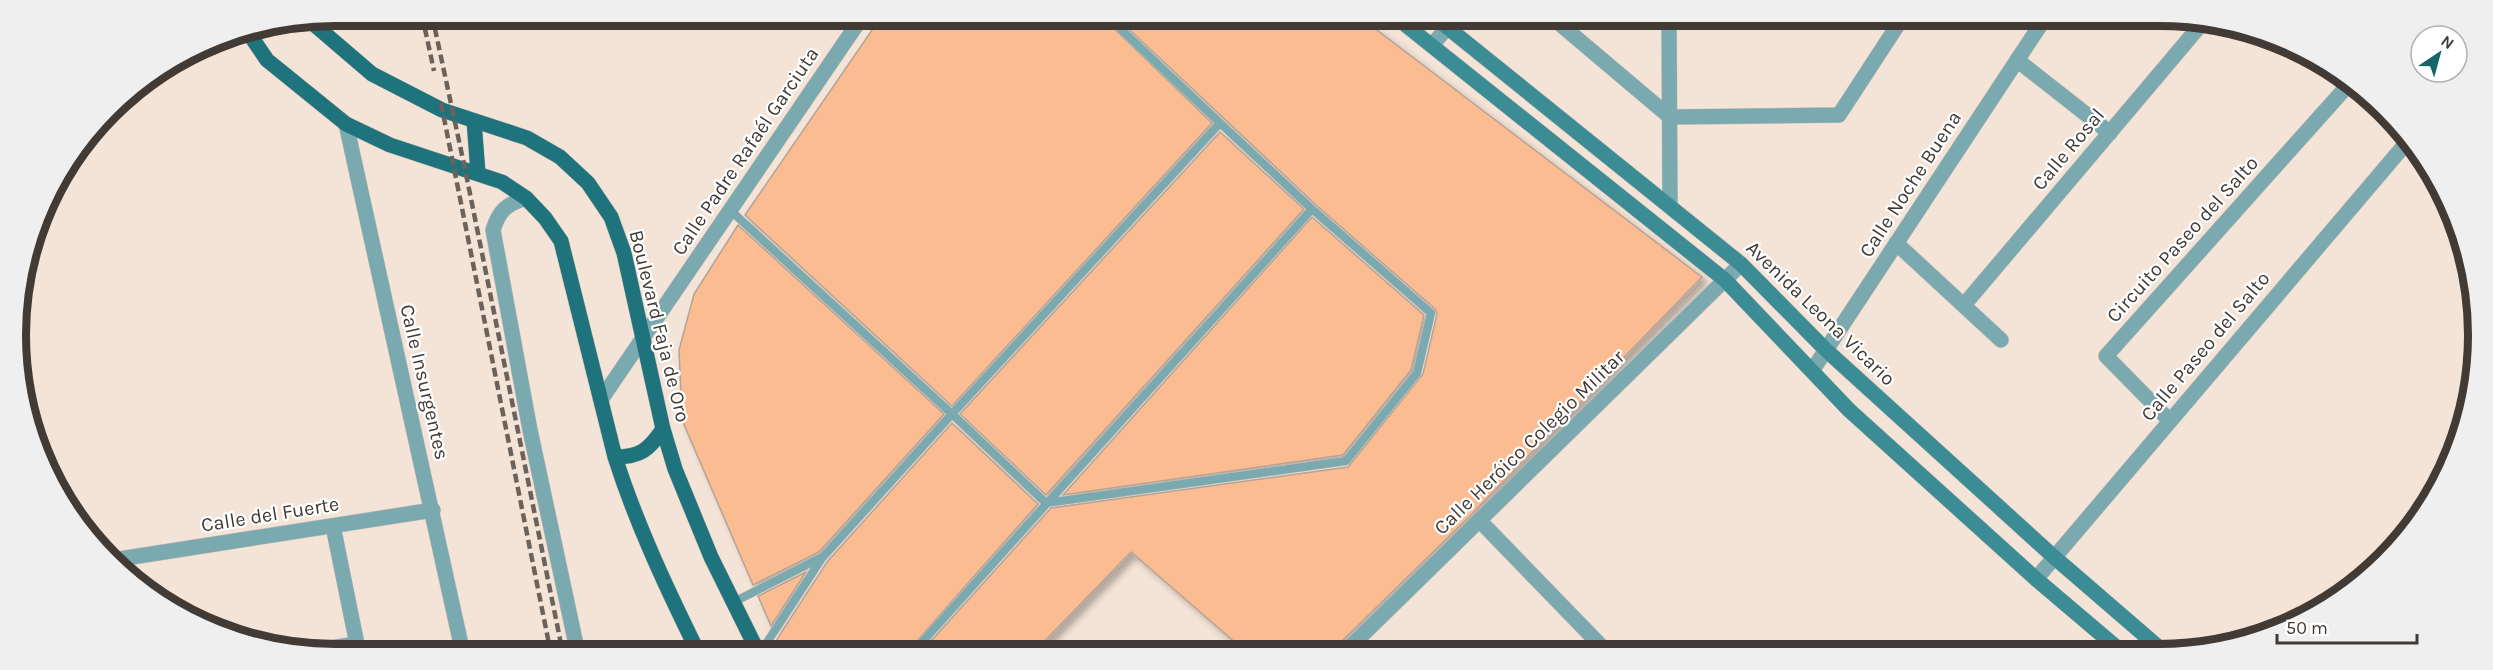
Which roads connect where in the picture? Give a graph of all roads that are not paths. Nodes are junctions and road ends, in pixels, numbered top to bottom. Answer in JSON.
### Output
{"nodes":[{"id":1,"x":316,"y":26,"type":"edge"},
{"id":2,"x":856,"y":26,"type":"edge"},
{"id":3,"x":1117,"y":26,"type":"edge"},
{"id":4,"x":1407,"y":26,"type":"edge"},
{"id":5,"x":1444,"y":26,"type":"edge"},
{"id":6,"x":1453,"y":26,"type":"edge"},
{"id":7,"x":1562,"y":26,"type":"edge"},
{"id":8,"x":1669,"y":26,"type":"edge"},
{"id":9,"x":1897,"y":26,"type":"edge"},
{"id":10,"x":2040,"y":26,"type":"edge"},
{"id":11,"x":2198,"y":28,"type":"edge"},
{"id":12,"x":251,"y":37,"type":"edge"},
{"id":13,"x":1432,"y":45,"type":"junction"},
{"id":14,"x":2017,"y":60,"type":"junction"},
{"id":15,"x":2345,"y":88,"type":"edge"},
{"id":16,"x":1670,"y":117,"type":"junction"},
{"id":17,"x":474,"y":121,"type":"junction"},
{"id":18,"x":1220,"y":123,"type":"junction"},
{"id":19,"x":346,"y":124,"type":"junction"},
{"id":20,"x":2110,"y":133,"type":"junction"},
{"id":21,"x":2403,"y":146,"type":"edge"},
{"id":22,"x":478,"y":173,"type":"junction"},
{"id":23,"x":526,"y":198,"type":"junction"},
{"id":24,"x":1670,"y":206,"type":"junction"},
{"id":25,"x":1312,"y":209,"type":"junction"},
{"id":26,"x":730,"y":210,"type":"junction"},
{"id":27,"x":1896,"y":243,"type":"junction"},
{"id":28,"x":1741,"y":264,"type":"junction"},
{"id":29,"x":1725,"y":280,"type":"junction"},
{"id":30,"x":1964,"y":305,"type":"junction"},
{"id":31,"x":643,"y":337,"type":"junction"},
{"id":32,"x":2001,"y":339,"type":"dead end"},
{"id":33,"x":1826,"y":350,"type":"junction"},
{"id":34,"x":1812,"y":371,"type":"junction"},
{"id":35,"x":602,"y":398,"type":"junction"},
{"id":36,"x":952,"y":414,"type":"junction"},
{"id":37,"x":2169,"y":420,"type":"junction"},
{"id":38,"x":663,"y":429,"type":"junction"},
{"id":39,"x":615,"y":457,"type":"junction"},
{"id":40,"x":1046,"y":503,"type":"junction"},
{"id":41,"x":433,"y":510,"type":"junction"},
{"id":42,"x":1479,"y":520,"type":"junction"},
{"id":43,"x":333,"y":526,"type":"junction"},
{"id":44,"x":2054,"y":557,"type":"junction"},
{"id":45,"x":822,"y":558,"type":"junction"},
{"id":46,"x":121,"y":559,"type":"edge"},
{"id":47,"x":2036,"y":579,"type":"junction"},
{"id":48,"x":732,"y":603,"type":"junction"},
{"id":49,"x":2134,"y":626,"type":"junction"},
{"id":50,"x":358,"y":644,"type":"edge"},
{"id":51,"x":461,"y":644,"type":"edge"},
{"id":52,"x":576,"y":644,"type":"edge"},
{"id":53,"x":694,"y":644,"type":"edge"},
{"id":54,"x":754,"y":644,"type":"edge"},
{"id":55,"x":766,"y":644,"type":"edge"},
{"id":56,"x":920,"y":644,"type":"edge"},
{"id":57,"x":1353,"y":644,"type":"edge"},
{"id":58,"x":1599,"y":644,"type":"edge"},
{"id":59,"x":2112,"y":644,"type":"edge"},
{"id":60,"x":2123,"y":644,"type":"edge"},
{"id":61,"x":2155,"y":644,"type":"edge"}],
"edges":[{"from":1,"to":17,"type":"main road","name":"Boulevard Faja de Oro"},
{"from":2,"to":26,"type":"street","name":"Calle Padre Rafaél Garciuta"},
{"from":3,"to":18,"type":"lane"},
{"from":4,"to":13,"type":"street"},
{"from":5,"to":13,"type":"street"},
{"from":6,"to":24,"type":"street","name":"Avenida Leona Vicario"},
{"from":7,"to":16,"type":"street"},
{"from":8,"to":16,"type":"street"},
{"from":9,"to":16,"type":"street"},
{"from":10,"to":14,"type":"street","name":"Calle Noche Buena"},
{"from":11,"to":20,"type":"street","name":"Calle Rosal"},
{"from":12,"to":19,"type":"main road"},
{"from":13,"to":29,"type":"street"},
{"from":14,"to":20,"type":"street"},
{"from":14,"to":27,"type":"street","name":"Calle Noche Buena"},
{"from":15,"to":37,"type":"street","name":"Circuito Paseo del Salto"},
{"from":16,"to":24,"type":"street"},
{"from":17,"to":22,"type":"main road"},
{"from":17,"to":31,"type":"main road","name":"Boulevard Faja de Oro"},
{"from":18,"to":25,"type":"lane"},
{"from":18,"to":36,"type":"lane"},
{"from":19,"to":22,"type":"main road"},
{"from":19,"to":41,"type":"street","name":"Calle Insurgentes"},
{"from":20,"to":30,"type":"street","name":"Calle Rosal"},
{"from":21,"to":37,"type":"street","name":"Calle Paseo del Salto"},
{"from":22,"to":23,"type":"main road"},
{"from":23,"to":35,"type":"main road"},
{"from":23,"to":52,"type":"street"},
{"from":24,"to":28,"type":"street","name":"Avenida Leona Vicario"},
{"from":25,"to":40,"type":"lane"},
{"from":25,"to":40,"type":"lane"},
{"from":26,"to":31,"type":"street","name":"Calle Padre Rafaél Garciuta"},
{"from":26,"to":36,"type":"lane"},
{"from":27,"to":30,"type":"street"},
{"from":27,"to":33,"type":"street","name":"Calle Noche Buena"},
{"from":28,"to":29,"type":"street","name":"Calle Heróico Colegio Militar"},
{"from":28,"to":33,"type":"street","name":"Avenida Leona Vicario"},
{"from":29,"to":34,"type":"street"},
{"from":29,"to":42,"type":"street","name":"Calle Heróico Colegio Militar"},
{"from":30,"to":32,"type":"street"},
{"from":31,"to":35,"type":"street","name":"Calle Padre Rafaél Garciuta"},
{"from":31,"to":38,"type":"main road","name":"Boulevard Faja de Oro"},
{"from":33,"to":34,"type":"street","name":"Calle Noche Buena"},
{"from":33,"to":44,"type":"street","name":"Avenida Leona Vicario"},
{"from":34,"to":47,"type":"street"},
{"from":35,"to":39,"type":"main road"},
{"from":36,"to":40,"type":"lane"},
{"from":36,"to":45,"type":"lane"},
{"from":37,"to":44,"type":"street","name":"Calle Paseo del Salto"},
{"from":38,"to":39,"type":"main road"},
{"from":38,"to":48,"type":"main road","name":"Boulevard Faja de Oro"},
{"from":39,"to":53,"type":"main road"},
{"from":40,"to":56,"type":"lane"},
{"from":41,"to":43,"type":"street","name":"Calle del Fuerte"},
{"from":41,"to":51,"type":"street","name":"Calle Insurgentes"},
{"from":42,"to":57,"type":"street","name":"Calle Heróico Colegio Militar"},
{"from":42,"to":58,"type":"street"},
{"from":43,"to":46,"type":"street","name":"Calle del Fuerte"},
{"from":43,"to":50,"type":"street"},
{"from":44,"to":47,"type":"street","name":"Calle Paseo del Salto"},
{"from":44,"to":49,"type":"street","name":"Avenida Leona Vicario"},
{"from":45,"to":48,"type":"lane"},
{"from":45,"to":55,"type":"lane"},
{"from":47,"to":59,"type":"street"},
{"from":48,"to":54,"type":"main road","name":"Boulevard Faja de Oro"},
{"from":49,"to":60,"type":"street"},
{"from":49,"to":61,"type":"street","name":"Avenida Leona Vicario"}]}
